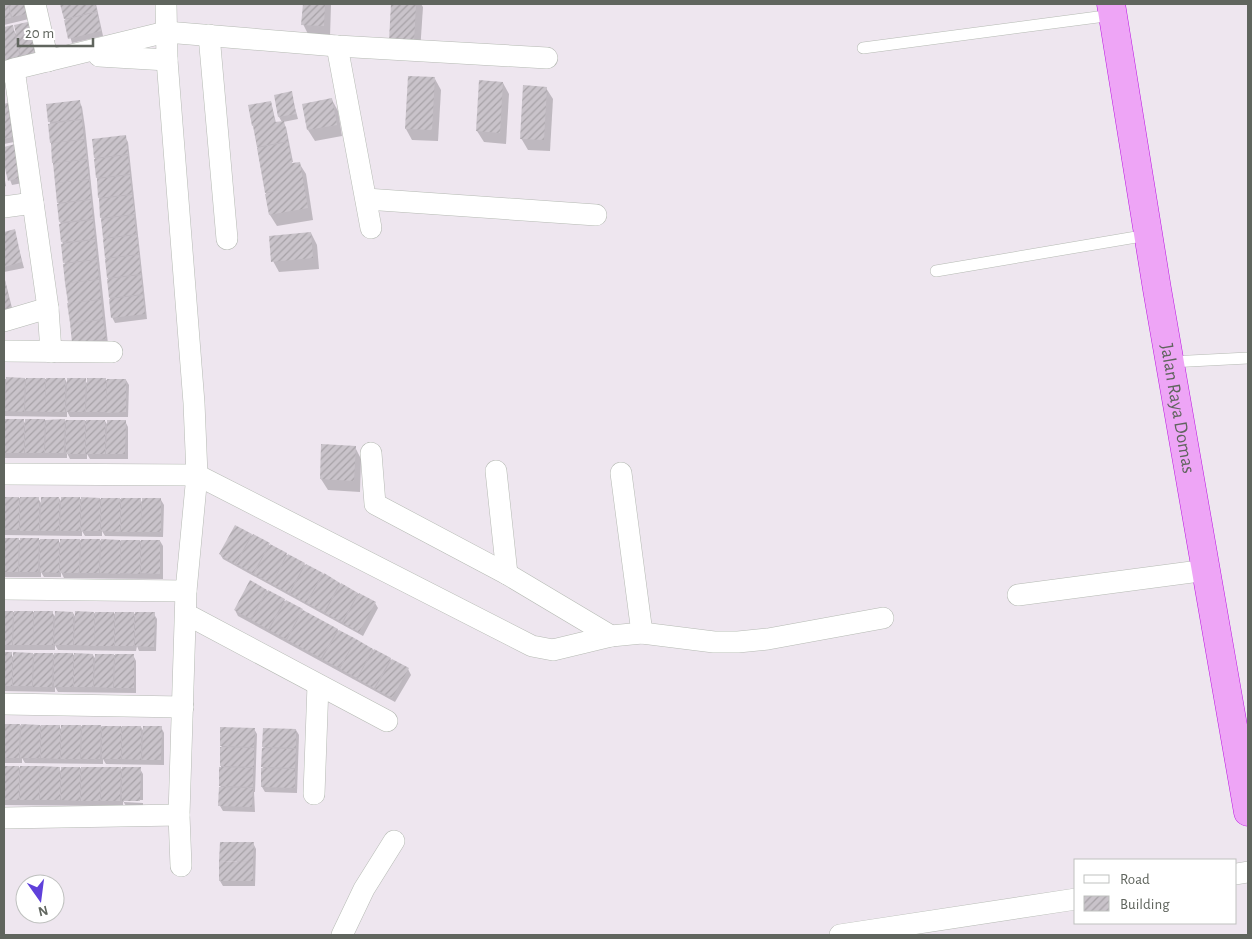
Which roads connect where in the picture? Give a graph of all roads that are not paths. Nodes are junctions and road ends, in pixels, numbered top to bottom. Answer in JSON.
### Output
{"nodes":[{"id":1,"x":35,"y":4,"type":"edge"},
{"id":2,"x":166,"y":4,"type":"edge"},
{"id":3,"x":1112,"y":9,"type":"edge"},
{"id":4,"x":166,"y":32,"type":"junction"},
{"id":5,"x":209,"y":35,"type":"junction"},
{"id":6,"x":337,"y":46,"type":"junction"},
{"id":7,"x":863,"y":48,"type":"dead end"},
{"id":8,"x":79,"y":55,"type":"junction"},
{"id":9,"x":547,"y":58,"type":"dead end"},
{"id":10,"x":167,"y":60,"type":"junction"},
{"id":11,"x":48,"y":61,"type":"junction"},
{"id":12,"x":9,"y":70,"type":"edge"},
{"id":13,"x":366,"y":199,"type":"junction"},
{"id":14,"x":33,"y":203,"type":"junction"},
{"id":15,"x":4,"y":207,"type":"edge"},
{"id":16,"x":596,"y":215,"type":"dead end"},
{"id":17,"x":371,"y":228,"type":"dead end"},
{"id":18,"x":1148,"y":235,"type":"junction"},
{"id":19,"x":227,"y":239,"type":"dead end"},
{"id":20,"x":936,"y":271,"type":"dead end"},
{"id":21,"x":48,"y":308,"type":"junction"},
{"id":22,"x":4,"y":321,"type":"edge"},
{"id":23,"x":4,"y":351,"type":"edge"},
{"id":24,"x":51,"y":352,"type":"junction"},
{"id":25,"x":112,"y":352,"type":"dead end"},
{"id":26,"x":1248,"y":358,"type":"edge"},
{"id":27,"x":1170,"y":362,"type":"junction"},
{"id":28,"x":372,"y":453,"type":"dead end"},
{"id":29,"x":496,"y":471,"type":"dead end"},
{"id":30,"x":621,"y":472,"type":"dead end"},
{"id":31,"x":4,"y":474,"type":"edge"},
{"id":32,"x":197,"y":475,"type":"junction"},
{"id":33,"x":1207,"y":570,"type":"junction"},
{"id":34,"x":507,"y":574,"type":"junction"},
{"id":35,"x":4,"y":589,"type":"edge"},
{"id":36,"x":186,"y":591,"type":"junction"},
{"id":37,"x":1018,"y":595,"type":"dead end"},
{"id":38,"x":186,"y":614,"type":"junction"},
{"id":39,"x":883,"y":618,"type":"dead end"},
{"id":40,"x":642,"y":634,"type":"junction"},
{"id":41,"x":611,"y":636,"type":"junction"},
{"id":42,"x":318,"y":685,"type":"junction"},
{"id":43,"x":4,"y":704,"type":"edge"},
{"id":44,"x":183,"y":707,"type":"junction"},
{"id":45,"x":387,"y":721,"type":"dead end"},
{"id":46,"x":314,"y":794,"type":"dead end"},
{"id":47,"x":1248,"y":812,"type":"edge"},
{"id":48,"x":179,"y":815,"type":"junction"},
{"id":49,"x":4,"y":818,"type":"edge"},
{"id":50,"x":394,"y":841,"type":"dead end"},
{"id":51,"x":182,"y":866,"type":"dead end"},
{"id":52,"x":1074,"y":899,"type":"edge"},
{"id":53,"x":342,"y":935,"type":"edge"},
{"id":54,"x":840,"y":935,"type":"edge"}],
"edges":[{"from":1,"to":11,"type":"street"},
{"from":2,"to":4,"type":"street"},
{"from":3,"to":7,"type":"lane"},
{"from":3,"to":18,"type":"highway","name":"Jalan Raya Domas"},
{"from":4,"to":5,"type":"street"},
{"from":4,"to":8,"type":"street"},
{"from":4,"to":10,"type":"street"},
{"from":5,"to":6,"type":"street"},
{"from":5,"to":19,"type":"street"},
{"from":6,"to":9,"type":"street"},
{"from":6,"to":13,"type":"street"},
{"from":8,"to":10,"type":"street"},
{"from":8,"to":11,"type":"street"},
{"from":10,"to":32,"type":"street"},
{"from":11,"to":12,"type":"street"},
{"from":12,"to":14,"type":"street"},
{"from":13,"to":16,"type":"street"},
{"from":13,"to":17,"type":"street"},
{"from":14,"to":15,"type":"street"},
{"from":14,"to":21,"type":"street"},
{"from":18,"to":20,"type":"lane"},
{"from":18,"to":27,"type":"highway","name":"Jalan Raya Domas"},
{"from":21,"to":22,"type":"street"},
{"from":21,"to":24,"type":"street"},
{"from":23,"to":24,"type":"street"},
{"from":24,"to":25,"type":"street"},
{"from":26,"to":27,"type":"lane"},
{"from":27,"to":33,"type":"highway","name":"Jalan Raya Domas"},
{"from":28,"to":34,"type":"street"},
{"from":29,"to":34,"type":"street"},
{"from":30,"to":40,"type":"street"},
{"from":31,"to":32,"type":"street"},
{"from":32,"to":36,"type":"street"},
{"from":32,"to":41,"type":"street"},
{"from":33,"to":37,"type":"street"},
{"from":33,"to":47,"type":"highway","name":"Jalan Raya Domas"},
{"from":34,"to":41,"type":"street"},
{"from":35,"to":36,"type":"street"},
{"from":36,"to":38,"type":"street"},
{"from":38,"to":42,"type":"street"},
{"from":38,"to":44,"type":"street"},
{"from":39,"to":40,"type":"street"},
{"from":40,"to":41,"type":"street"},
{"from":42,"to":45,"type":"street"},
{"from":42,"to":46,"type":"street"},
{"from":43,"to":44,"type":"street"},
{"from":44,"to":48,"type":"street"},
{"from":48,"to":49,"type":"street"},
{"from":48,"to":51,"type":"street"},
{"from":50,"to":53,"type":"street"},
{"from":52,"to":54,"type":"street"}]}
